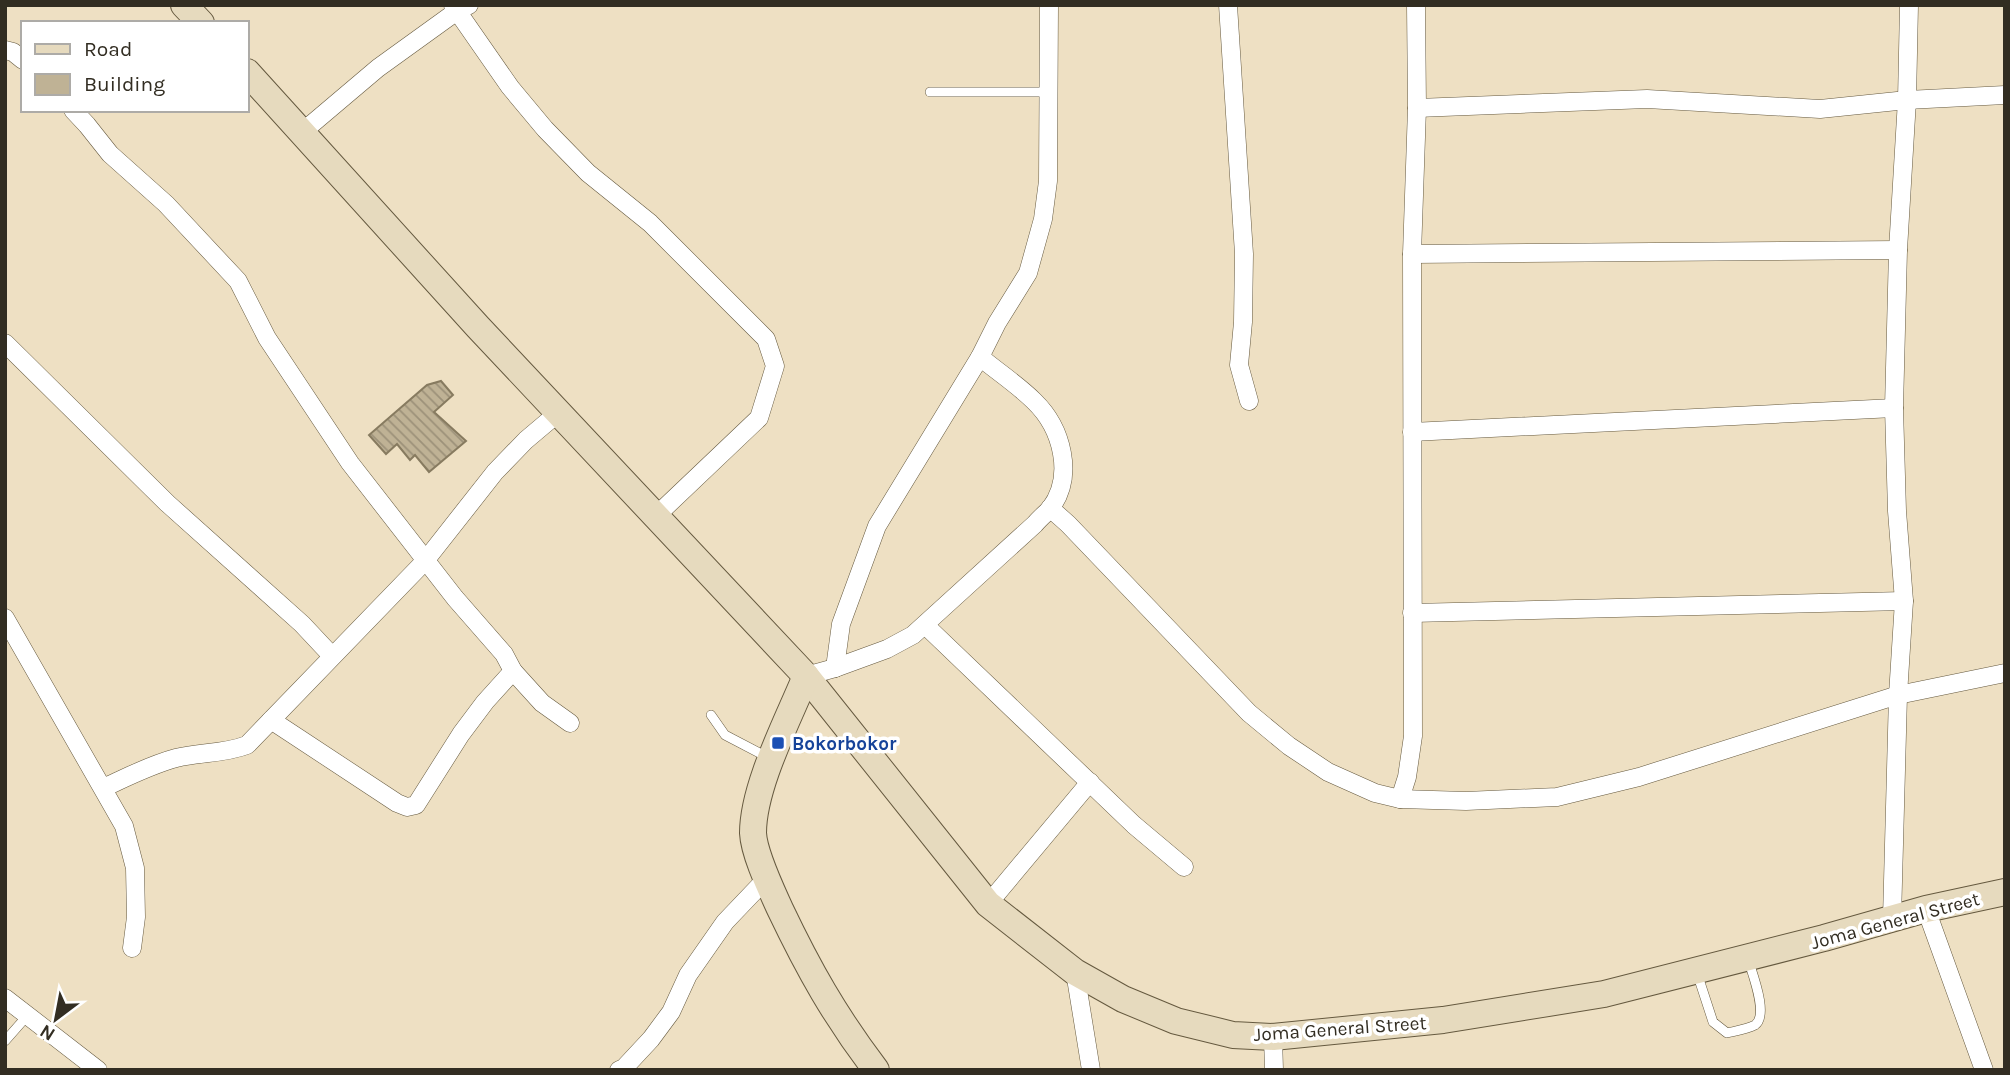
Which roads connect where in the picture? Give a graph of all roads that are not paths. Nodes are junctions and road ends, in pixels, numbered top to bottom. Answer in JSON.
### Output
{"nodes":[{"id":1,"x":184,"y":5,"type":"edge"},
{"id":2,"x":1049,"y":5,"type":"edge"},
{"id":3,"x":1228,"y":5,"type":"edge"},
{"id":4,"x":1416,"y":5,"type":"edge"},
{"id":5,"x":1909,"y":5,"type":"edge"},
{"id":6,"x":459,"y":7,"type":"edge"},
{"id":7,"x":199,"y":21,"type":"edge"},
{"id":8,"x":5,"y":50,"type":"edge"},
{"id":9,"x":21,"y":59,"type":"edge"},
{"id":10,"x":248,"y":73,"type":"edge"},
{"id":11,"x":930,"y":92,"type":"dead end"},
{"id":12,"x":1047,"y":92,"type":"junction"},
{"id":13,"x":2005,"y":95,"type":"edge"},
{"id":14,"x":1907,"y":100,"type":"junction"},
{"id":15,"x":1417,"y":108,"type":"junction"},
{"id":16,"x":74,"y":112,"type":"edge"},
{"id":17,"x":300,"y":134,"type":"junction"},
{"id":18,"x":1898,"y":250,"type":"junction"},
{"id":19,"x":1412,"y":254,"type":"junction"},
{"id":20,"x":5,"y":343,"type":"edge"},
{"id":21,"x":980,"y":357,"type":"junction"},
{"id":22,"x":1249,"y":401,"type":"dead end"},
{"id":23,"x":1894,"y":408,"type":"junction"},
{"id":24,"x":558,"y":413,"type":"junction"},
{"id":25,"x":1412,"y":432,"type":"junction"},
{"id":26,"x":1050,"y":508,"type":"junction"},
{"id":27,"x":657,"y":516,"type":"junction"},
{"id":28,"x":425,"y":561,"type":"junction"},
{"id":29,"x":1904,"y":601,"type":"junction"},
{"id":30,"x":1412,"y":613,"type":"junction"},
{"id":31,"x":5,"y":618,"type":"edge"},
{"id":32,"x":925,"y":625,"type":"junction"},
{"id":33,"x":332,"y":656,"type":"junction"},
{"id":34,"x":835,"y":668,"type":"junction"},
{"id":35,"x":513,"y":671,"type":"junction"},
{"id":36,"x":2005,"y":673,"type":"edge"},
{"id":37,"x":806,"y":676,"type":"junction"},
{"id":38,"x":1898,"y":695,"type":"junction"},
{"id":39,"x":711,"y":715,"type":"dead end"},
{"id":40,"x":271,"y":720,"type":"junction"},
{"id":41,"x":570,"y":723,"type":"dead end"},
{"id":42,"x":772,"y":760,"type":"junction"},
{"id":43,"x":1090,"y":782,"type":"junction"},
{"id":44,"x":103,"y":788,"type":"junction"},
{"id":45,"x":1400,"y":799,"type":"junction"},
{"id":46,"x":1184,"y":867,"type":"dead end"},
{"id":47,"x":766,"y":879,"type":"junction"},
{"id":48,"x":2005,"y":892,"type":"edge"},
{"id":49,"x":988,"y":904,"type":"junction"},
{"id":50,"x":1926,"y":909,"type":"junction"},
{"id":51,"x":1892,"y":919,"type":"junction"},
{"id":52,"x":132,"y":948,"type":"dead end"},
{"id":53,"x":1748,"y":958,"type":"junction"},
{"id":54,"x":1696,"y":971,"type":"junction"},
{"id":55,"x":1075,"y":972,"type":"junction"},
{"id":56,"x":5,"y":998,"type":"edge"},
{"id":57,"x":27,"y":1016,"type":"junction"},
{"id":58,"x":1273,"y":1037,"type":"junction"},
{"id":59,"x":5,"y":1041,"type":"edge"},
{"id":60,"x":97,"y":1070,"type":"edge"},
{"id":61,"x":619,"y":1070,"type":"edge"},
{"id":62,"x":876,"y":1070,"type":"edge"},
{"id":63,"x":1091,"y":1070,"type":"edge"},
{"id":64,"x":1274,"y":1070,"type":"edge"},
{"id":65,"x":1984,"y":1070,"type":"edge"}],
"edges":[{"from":1,"to":7,"type":"street"},
{"from":2,"to":12,"type":"street"},
{"from":3,"to":22,"type":"street"},
{"from":4,"to":15,"type":"street"},
{"from":5,"to":14,"type":"street"},
{"from":6,"to":17,"type":"street"},
{"from":6,"to":27,"type":"street"},
{"from":8,"to":9,"type":"street"},
{"from":10,"to":17,"type":"street","name":"Joma General Street"},
{"from":11,"to":12,"type":"lane"},
{"from":12,"to":21,"type":"street"},
{"from":13,"to":14,"type":"street"},
{"from":14,"to":15,"type":"street"},
{"from":14,"to":18,"type":"street"},
{"from":15,"to":19,"type":"street"},
{"from":16,"to":28,"type":"street"},
{"from":17,"to":24,"type":"street","name":"Joma General Street"},
{"from":18,"to":19,"type":"street"},
{"from":18,"to":23,"type":"street"},
{"from":19,"to":25,"type":"street"},
{"from":20,"to":33,"type":"street"},
{"from":21,"to":26,"type":"street"},
{"from":21,"to":34,"type":"street"},
{"from":23,"to":25,"type":"street"},
{"from":23,"to":29,"type":"street"},
{"from":24,"to":27,"type":"street","name":"Joma General Street"},
{"from":24,"to":28,"type":"street"},
{"from":25,"to":30,"type":"street"},
{"from":26,"to":32,"type":"street"},
{"from":26,"to":45,"type":"street"},
{"from":27,"to":37,"type":"street","name":"Joma General Street"},
{"from":28,"to":33,"type":"street"},
{"from":28,"to":35,"type":"street"},
{"from":29,"to":30,"type":"street"},
{"from":29,"to":38,"type":"street"},
{"from":30,"to":45,"type":"street"},
{"from":31,"to":44,"type":"street"},
{"from":32,"to":34,"type":"street"},
{"from":32,"to":43,"type":"street"},
{"from":33,"to":40,"type":"street"},
{"from":34,"to":37,"type":"street"},
{"from":35,"to":40,"type":"street"},
{"from":35,"to":41,"type":"street"},
{"from":36,"to":38,"type":"street"},
{"from":37,"to":42,"type":"street"},
{"from":37,"to":49,"type":"street","name":"Joma General Street"},
{"from":38,"to":45,"type":"street"},
{"from":38,"to":51,"type":"street"},
{"from":39,"to":42,"type":"lane"},
{"from":40,"to":44,"type":"street"},
{"from":42,"to":47,"type":"street"},
{"from":43,"to":46,"type":"street"},
{"from":43,"to":49,"type":"street"},
{"from":44,"to":52,"type":"street"},
{"from":47,"to":61,"type":"street"},
{"from":47,"to":62,"type":"street"},
{"from":48,"to":50,"type":"street","name":"Joma General Street"},
{"from":49,"to":55,"type":"street","name":"Joma General Street"},
{"from":50,"to":51,"type":"street","name":"Joma General Street"},
{"from":50,"to":65,"type":"street"},
{"from":51,"to":53,"type":"street","name":"Joma General Street"},
{"from":53,"to":54,"type":"street","name":"Joma General Street"},
{"from":53,"to":54,"type":"lane"},
{"from":54,"to":58,"type":"street","name":"Joma General Street"},
{"from":55,"to":58,"type":"street","name":"Joma General Street"},
{"from":55,"to":63,"type":"street"},
{"from":56,"to":57,"type":"street"},
{"from":57,"to":59,"type":"lane"},
{"from":57,"to":60,"type":"street"},
{"from":58,"to":64,"type":"street"}]}
